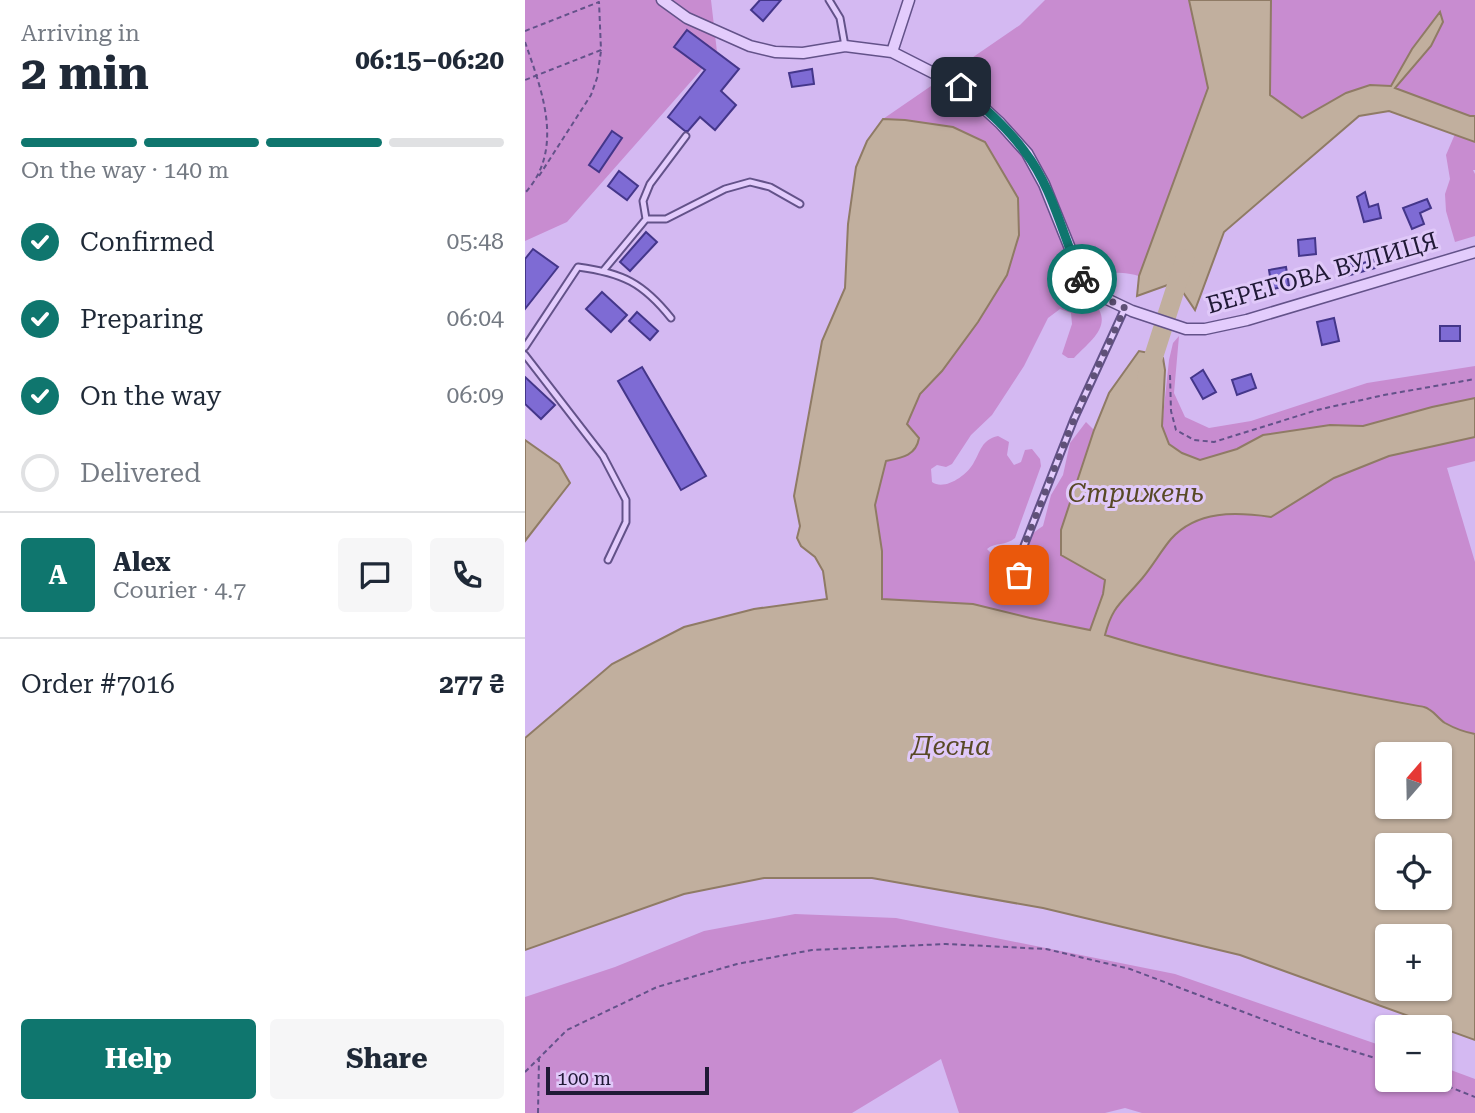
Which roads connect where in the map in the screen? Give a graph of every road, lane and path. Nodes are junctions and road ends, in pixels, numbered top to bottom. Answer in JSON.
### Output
{"nodes":[{"id":1,"x":662,"y":0,"type":"edge"},
{"id":2,"x":829,"y":0,"type":"edge"},
{"id":3,"x":909,"y":0,"type":"edge"},
{"id":4,"x":525,"y":31,"type":"edge"},
{"id":5,"x":525,"y":42,"type":"edge"},
{"id":6,"x":845,"y":46,"type":"junction"},
{"id":7,"x":601,"y":50,"type":"junction"},
{"id":8,"x":891,"y":52,"type":"junction"},
{"id":9,"x":537,"y":76,"type":"junction"},
{"id":10,"x":525,"y":80,"type":"edge"},
{"id":11,"x":686,"y":136,"type":"dead end"},
{"id":12,"x":537,"y":180,"type":"junction"},
{"id":13,"x":525,"y":193,"type":"edge"},
{"id":14,"x":800,"y":204,"type":"dead end"},
{"id":15,"x":646,"y":219,"type":"junction"},
{"id":16,"x":1475,"y":252,"type":"edge"},
{"id":17,"x":603,"y":271,"type":"junction"},
{"id":18,"x":1129,"y":310,"type":"junction"},
{"id":19,"x":671,"y":318,"type":"dead end"},
{"id":20,"x":525,"y":347,"type":"edge"},
{"id":21,"x":525,"y":355,"type":"edge"},
{"id":22,"x":1170,"y":375,"type":"dead end"},
{"id":23,"x":1475,"y":379,"type":"edge"},
{"id":24,"x":608,"y":560,"type":"dead end"},
{"id":25,"x":1019,"y":589,"type":"dead end"},
{"id":26,"x":539,"y":1058,"type":"junction"},
{"id":27,"x":1375,"y":1058,"type":"edge"},
{"id":28,"x":525,"y":1072,"type":"edge"},
{"id":29,"x":1452,"y":1088,"type":"edge"},
{"id":30,"x":1475,"y":1097,"type":"edge"},
{"id":31,"x":538,"y":1113,"type":"edge"}],
"edges":[{"from":1,"to":6,"type":"street","name":"БЕРЕГОВА ВУЛИЦЯ"},
{"from":2,"to":6,"type":"lane"},
{"from":3,"to":8,"type":"street"},
{"from":4,"to":7,"type":"path"},
{"from":5,"to":9,"type":"path"},
{"from":6,"to":8,"type":"street","name":"БЕРЕГОВА ВУЛИЦЯ"},
{"from":7,"to":9,"type":"path"},
{"from":7,"to":12,"type":"path"},
{"from":8,"to":18,"type":"street","name":"БЕРЕГОВА ВУЛИЦЯ"},
{"from":9,"to":10,"type":"path"},
{"from":9,"to":12,"type":"path"},
{"from":11,"to":15,"type":"lane"},
{"from":12,"to":13,"type":"path"},
{"from":14,"to":15,"type":"lane"},
{"from":15,"to":17,"type":"lane"},
{"from":16,"to":18,"type":"street","name":"БЕРЕГОВА ВУЛИЦЯ"},
{"from":17,"to":19,"type":"lane"},
{"from":17,"to":20,"type":"lane"},
{"from":18,"to":25,"type":"lane"},
{"from":21,"to":24,"type":"lane"},
{"from":22,"to":23,"type":"path"},
{"from":26,"to":27,"type":"path"},
{"from":26,"to":28,"type":"path"},
{"from":26,"to":31,"type":"path"},
{"from":29,"to":30,"type":"path"}]}
